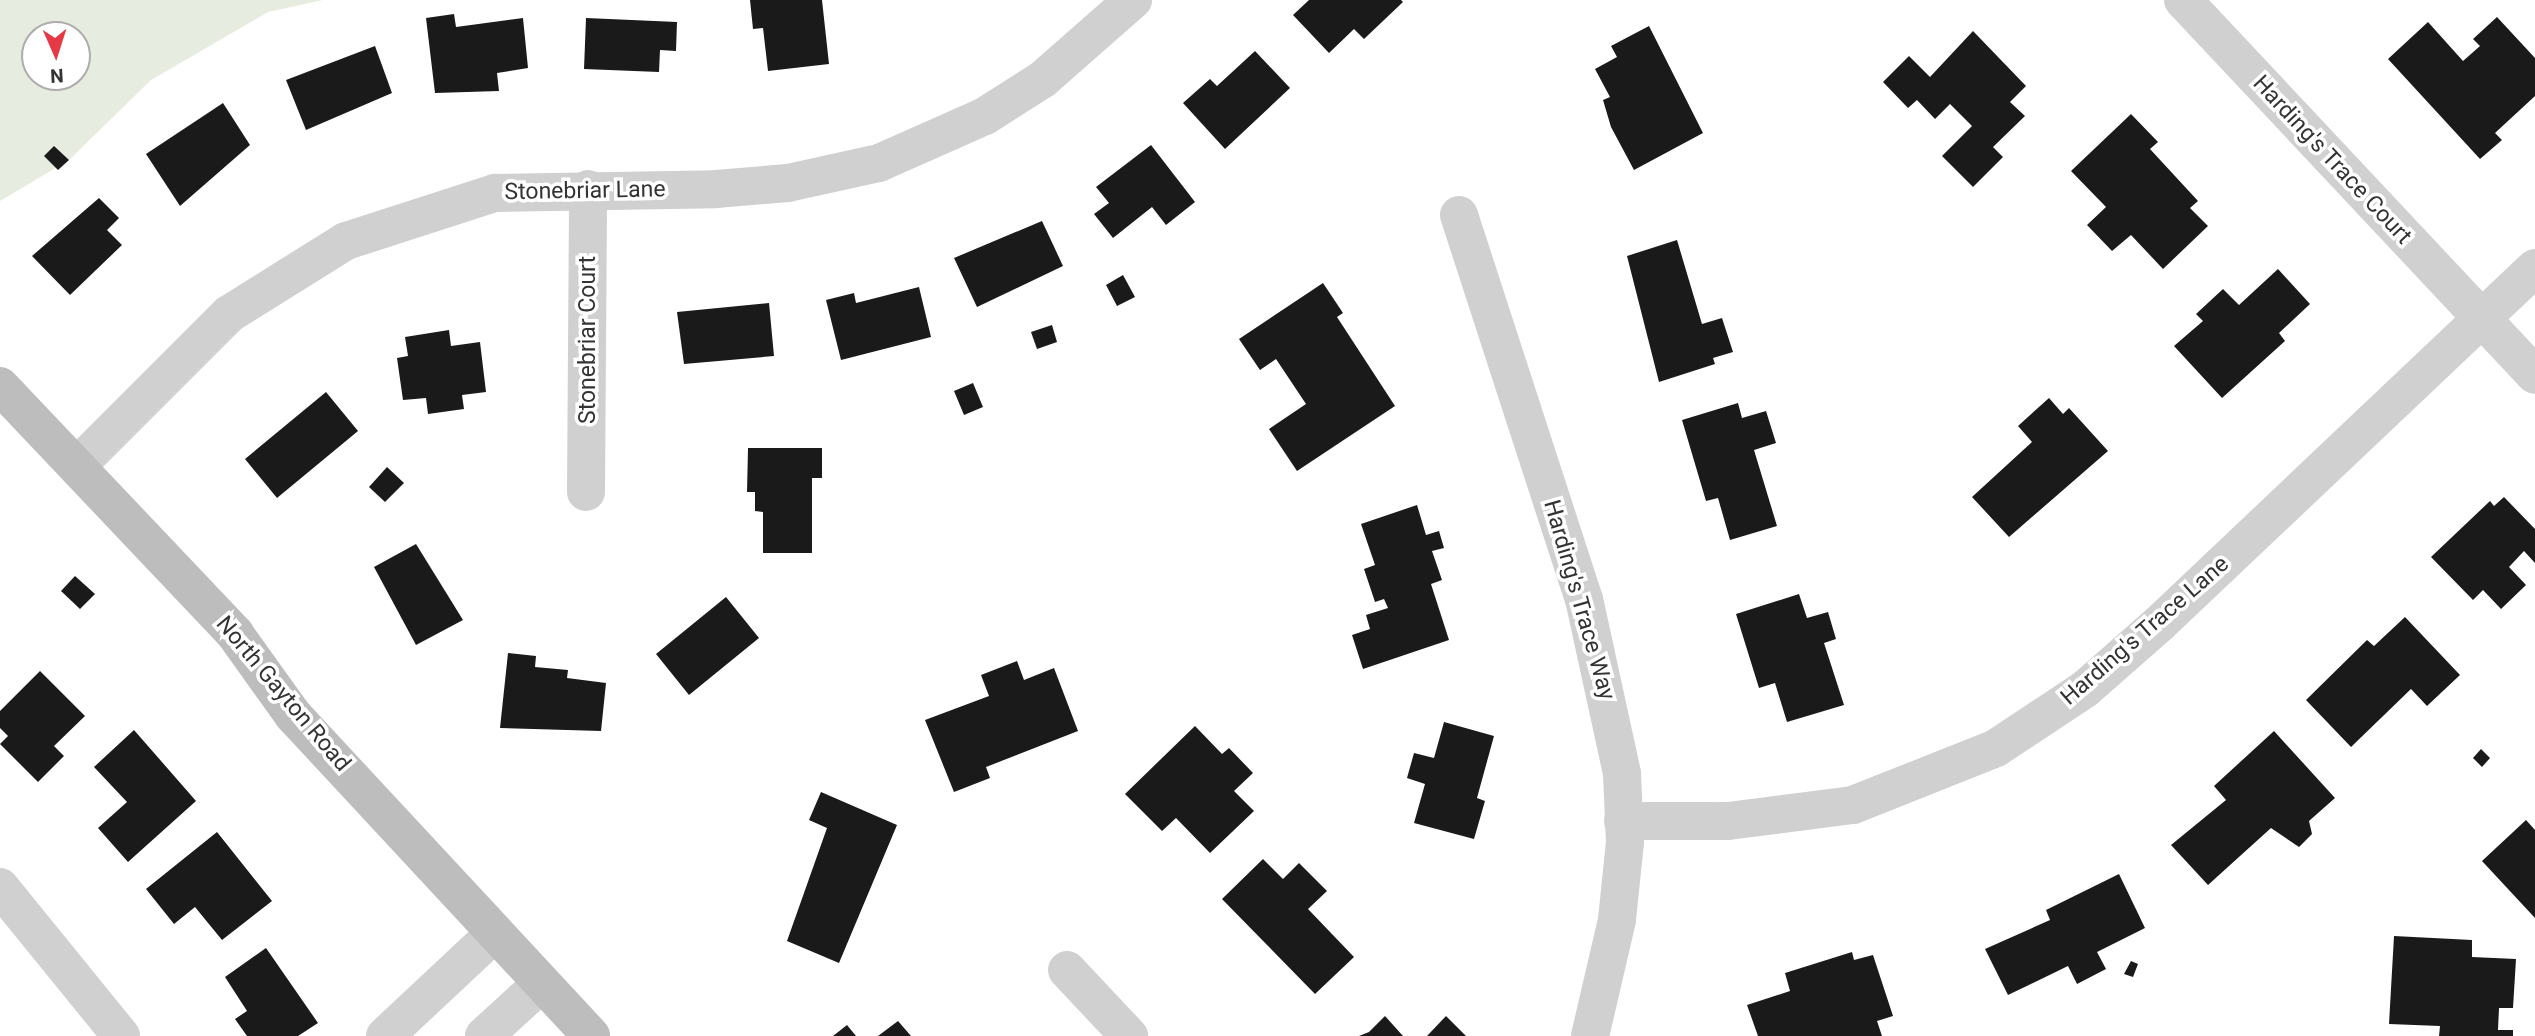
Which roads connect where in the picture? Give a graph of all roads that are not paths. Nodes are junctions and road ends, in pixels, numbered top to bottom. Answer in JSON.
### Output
{"nodes":[{"id":1,"x":1133,"y":0,"type":"edge"},
{"id":2,"x":2183,"y":0,"type":"edge"},
{"id":3,"x":588,"y":189,"type":"junction"},
{"id":4,"x":1459,"y":215,"type":"dead end"},
{"id":5,"x":2535,"y":268,"type":"edge"},
{"id":6,"x":2482,"y":318,"type":"junction"},
{"id":7,"x":2535,"y":375,"type":"edge"},
{"id":8,"x":0,"y":386,"type":"edge"},
{"id":9,"x":77,"y":466,"type":"junction"},
{"id":10,"x":586,"y":492,"type":"dead end"},
{"id":11,"x":1623,"y":821,"type":"junction"},
{"id":12,"x":0,"y":887,"type":"edge"},
{"id":13,"x":494,"y":934,"type":"junction"},
{"id":14,"x":1067,"y":970,"type":"dead end"},
{"id":15,"x":541,"y":984,"type":"junction"},
{"id":16,"x":121,"y":1036,"type":"edge"},
{"id":17,"x":385,"y":1036,"type":"edge"},
{"id":18,"x":484,"y":1036,"type":"edge"},
{"id":19,"x":590,"y":1036,"type":"edge"},
{"id":20,"x":1129,"y":1036,"type":"edge"},
{"id":21,"x":1590,"y":1036,"type":"edge"}],
"edges":[{"from":1,"to":3,"type":"street","name":"Stonebriar Lane"},
{"from":2,"to":6,"type":"street","name":"Harding's Trace Court"},
{"from":3,"to":9,"type":"street","name":"Stonebriar Lane"},
{"from":3,"to":10,"type":"street","name":"Stonebriar Court"},
{"from":4,"to":11,"type":"street","name":"Harding's Trace Way"},
{"from":5,"to":6,"type":"street","name":"Harding's Trace Lane"},
{"from":6,"to":7,"type":"street","name":"Harding's Trace Court"},
{"from":6,"to":11,"type":"street","name":"Harding's Trace Lane"},
{"from":8,"to":9,"type":"street","name":"North Gayton Road"},
{"from":9,"to":13,"type":"street","name":"North Gayton Road"},
{"from":11,"to":21,"type":"street","name":"Harding's Trace Way"},
{"from":12,"to":16,"type":"street"},
{"from":13,"to":15,"type":"street","name":"North Gayton Road"},
{"from":13,"to":17,"type":"street"},
{"from":14,"to":20,"type":"street"},
{"from":15,"to":18,"type":"street"},
{"from":15,"to":19,"type":"street","name":"North Gayton Road"}]}
